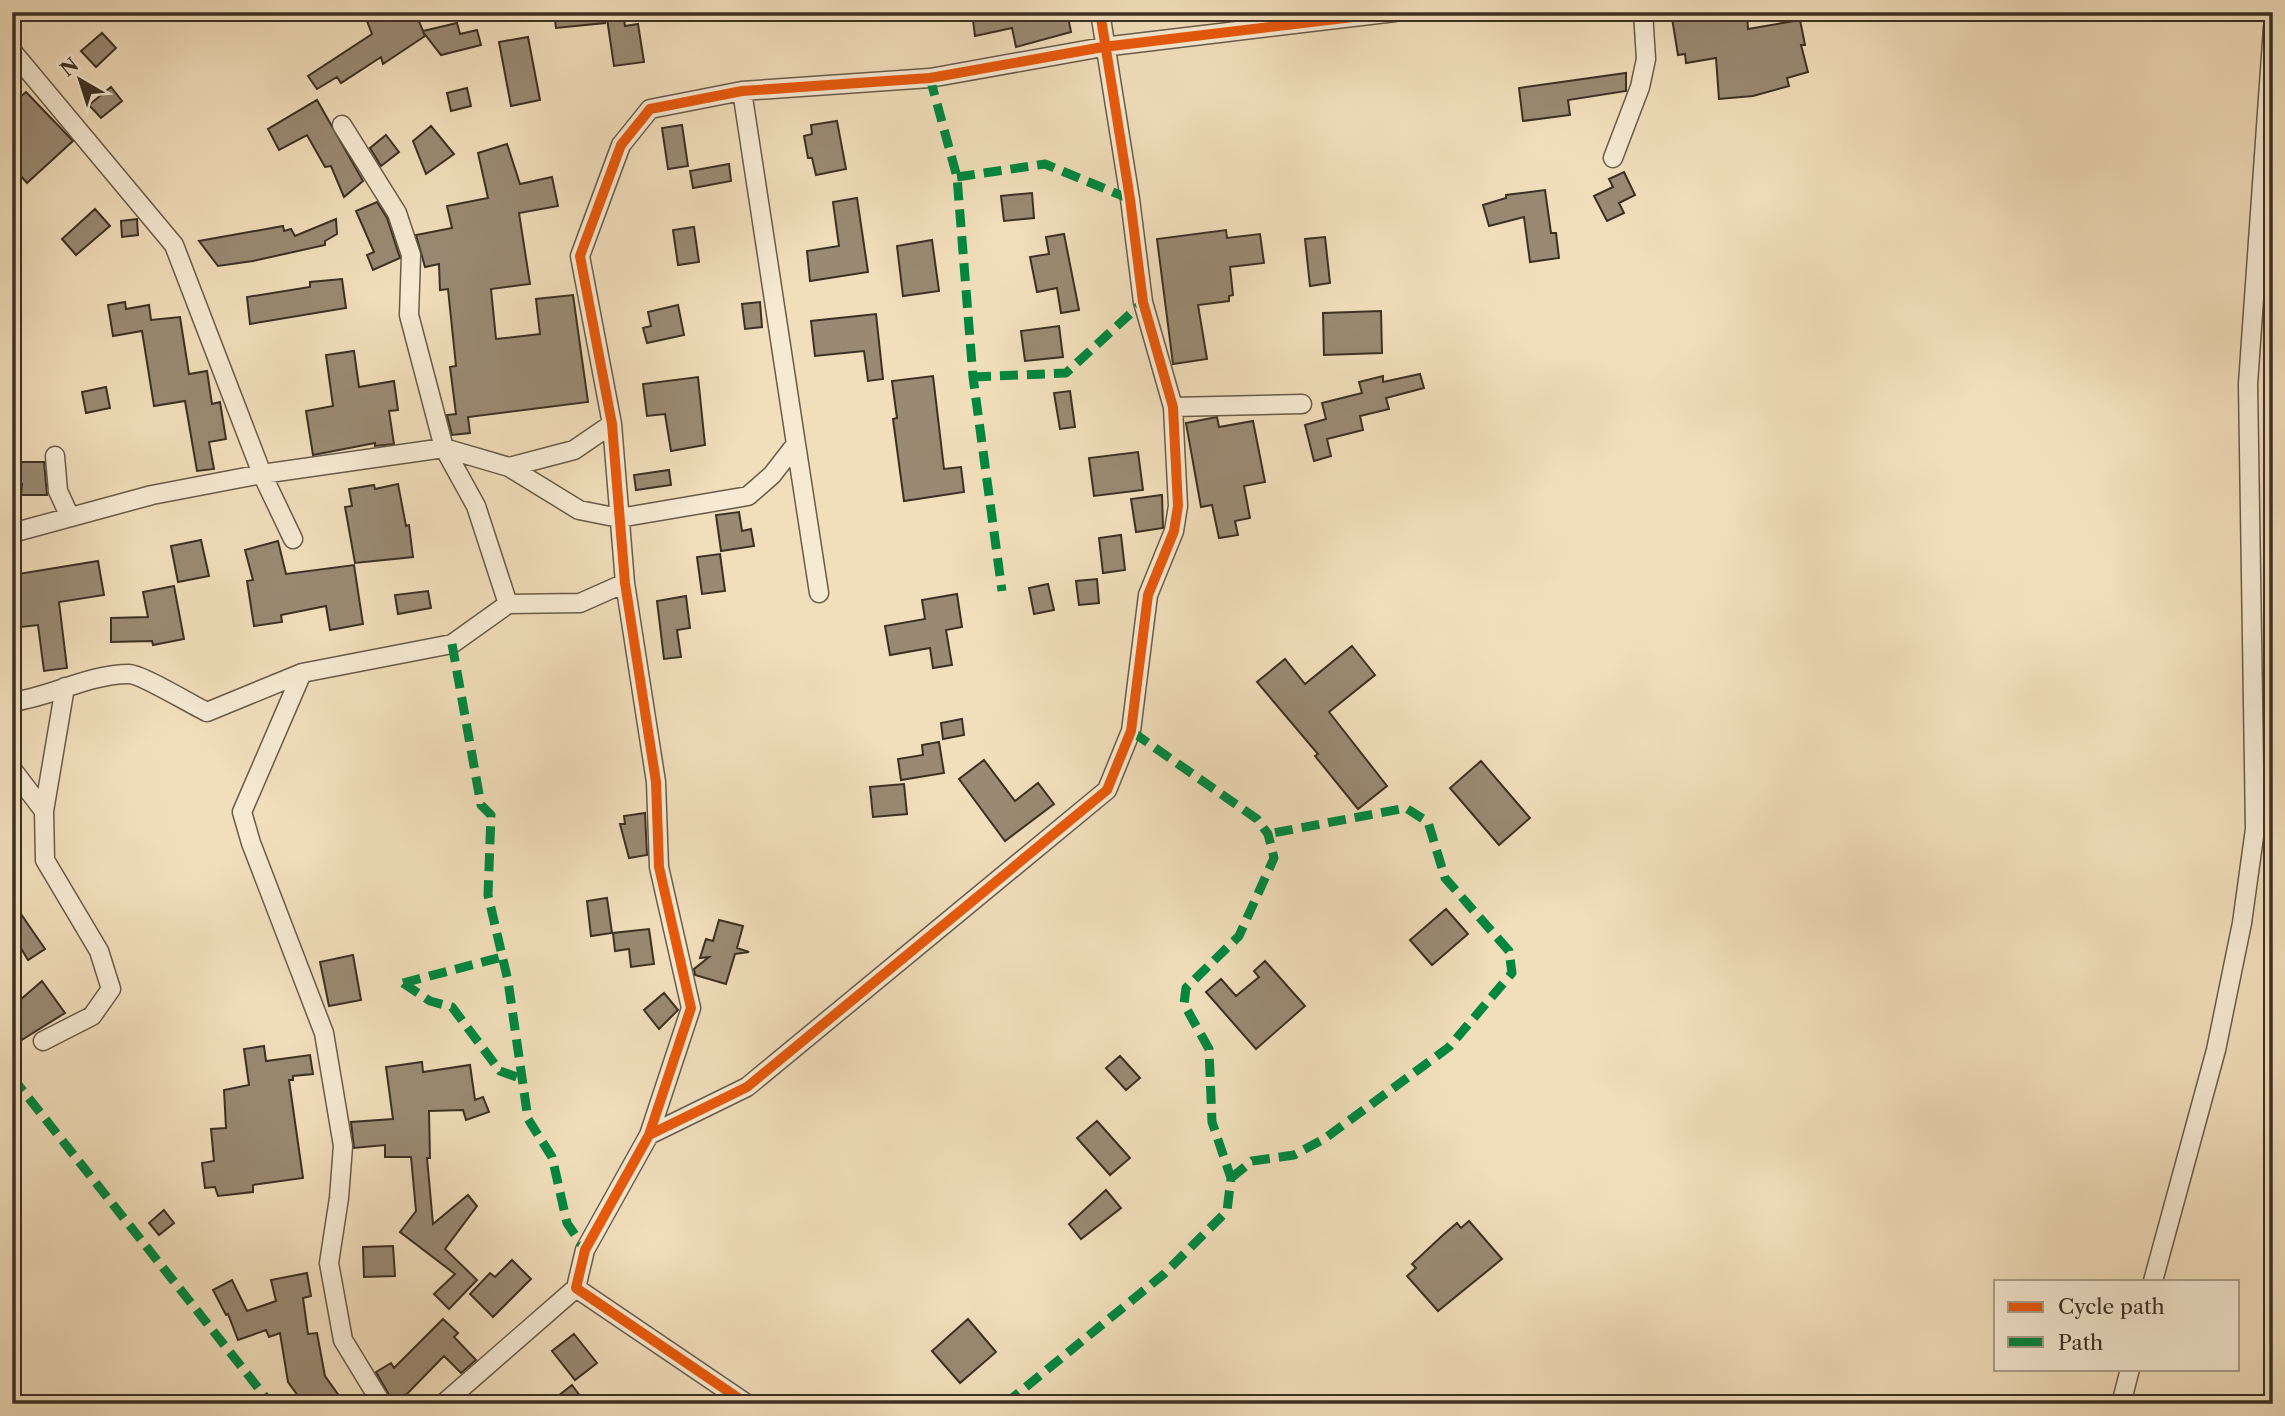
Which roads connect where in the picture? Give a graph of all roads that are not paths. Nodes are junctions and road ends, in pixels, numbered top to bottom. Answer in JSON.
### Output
{"nodes":[{"id":1,"x":1100,"y":12,"type":"edge"},
{"id":2,"x":1395,"y":12,"type":"edge"},
{"id":3,"x":1643,"y":12,"type":"edge"},
{"id":4,"x":2273,"y":27,"type":"edge"},
{"id":5,"x":1104,"y":47,"type":"junction"},
{"id":6,"x":12,"y":51,"type":"edge"},
{"id":7,"x":742,"y":92,"type":"junction"},
{"id":8,"x":342,"y":125,"type":"dead end"},
{"id":9,"x":1612,"y":158,"type":"dead end"},
{"id":10,"x":1302,"y":404,"type":"dead end"},
{"id":11,"x":1173,"y":407,"type":"junction"},
{"id":12,"x":612,"y":424,"type":"junction"},
{"id":13,"x":796,"y":444,"type":"junction"},
{"id":14,"x":444,"y":448,"type":"junction"},
{"id":15,"x":55,"y":456,"type":"dead end"},
{"id":16,"x":509,"y":467,"type":"junction"},
{"id":17,"x":262,"y":474,"type":"junction"},
{"id":18,"x":70,"y":517,"type":"junction"},
{"id":19,"x":619,"y":518,"type":"junction"},
{"id":20,"x":12,"y":533,"type":"edge"},
{"id":21,"x":293,"y":539,"type":"dead end"},
{"id":22,"x":625,"y":583,"type":"junction"},
{"id":23,"x":819,"y":593,"type":"dead end"},
{"id":24,"x":508,"y":604,"type":"junction"},
{"id":25,"x":302,"y":673,"type":"junction"},
{"id":26,"x":65,"y":687,"type":"junction"},
{"id":27,"x":12,"y":702,"type":"edge"},
{"id":28,"x":12,"y":769,"type":"edge"},
{"id":29,"x":2255,"y":809,"type":"junction"},
{"id":30,"x":44,"y":811,"type":"junction"},
{"id":31,"x":2273,"y":831,"type":"edge"},
{"id":32,"x":43,"y":1041,"type":"dead end"},
{"id":33,"x":649,"y":1135,"type":"junction"},
{"id":34,"x":2153,"y":1280,"type":"edge"},
{"id":35,"x":576,"y":1288,"type":"junction"},
{"id":36,"x":2130,"y":1370,"type":"edge"},
{"id":37,"x":382,"y":1404,"type":"edge"},
{"id":38,"x":443,"y":1404,"type":"edge"},
{"id":39,"x":747,"y":1404,"type":"edge"},
{"id":40,"x":2121,"y":1404,"type":"edge"}],
"edges":[{"from":1,"to":5,"type":"street"},
{"from":2,"to":5,"type":"street"},
{"from":3,"to":9,"type":"street"},
{"from":4,"to":29,"type":"street"},
{"from":5,"to":7,"type":"street"},
{"from":5,"to":11,"type":"street"},
{"from":6,"to":17,"type":"street"},
{"from":7,"to":12,"type":"street"},
{"from":7,"to":13,"type":"street"},
{"from":8,"to":14,"type":"street"},
{"from":10,"to":11,"type":"street"},
{"from":11,"to":33,"type":"street"},
{"from":12,"to":16,"type":"street"},
{"from":12,"to":19,"type":"street"},
{"from":13,"to":19,"type":"street"},
{"from":13,"to":23,"type":"street"},
{"from":14,"to":16,"type":"street"},
{"from":14,"to":17,"type":"street"},
{"from":14,"to":24,"type":"street"},
{"from":15,"to":18,"type":"street"},
{"from":16,"to":19,"type":"street"},
{"from":17,"to":18,"type":"street"},
{"from":17,"to":21,"type":"street"},
{"from":18,"to":20,"type":"street"},
{"from":19,"to":22,"type":"street"},
{"from":22,"to":24,"type":"street"},
{"from":22,"to":33,"type":"street"},
{"from":24,"to":25,"type":"street"},
{"from":25,"to":26,"type":"street"},
{"from":25,"to":37,"type":"street"},
{"from":26,"to":27,"type":"street"},
{"from":26,"to":30,"type":"street"},
{"from":28,"to":30,"type":"street"},
{"from":29,"to":31,"type":"street"},
{"from":29,"to":34,"type":"street"},
{"from":30,"to":32,"type":"street"},
{"from":33,"to":35,"type":"street"},
{"from":35,"to":38,"type":"street"},
{"from":35,"to":39,"type":"street"},
{"from":36,"to":40,"type":"street"}]}
